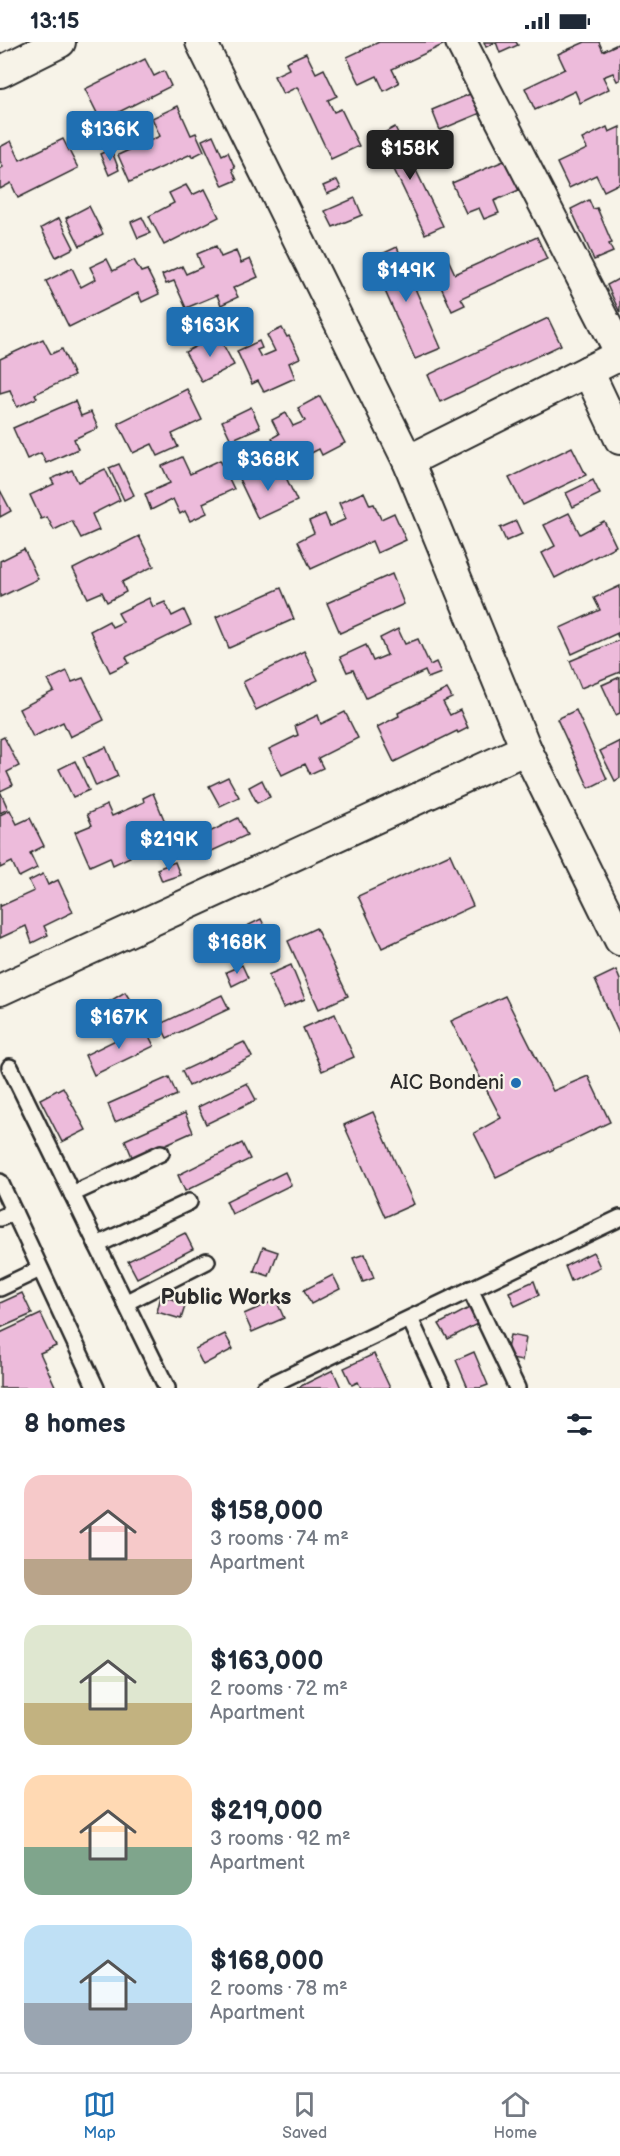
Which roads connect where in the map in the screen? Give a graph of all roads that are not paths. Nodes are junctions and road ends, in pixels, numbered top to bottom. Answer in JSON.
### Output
{"nodes":[{"id":1,"x":60,"y":42,"type":"edge"},
{"id":2,"x":201,"y":42,"type":"edge"},
{"id":3,"x":461,"y":42,"type":"edge"},
{"id":4,"x":0,"y":72,"type":"edge"},
{"id":5,"x":620,"y":353,"type":"edge"},
{"id":6,"x":588,"y":371,"type":"junction"},
{"id":7,"x":620,"y":439,"type":"edge"},
{"id":8,"x":408,"y":461,"type":"junction"},
{"id":9,"x":526,"y":749,"type":"junction"},
{"id":10,"x":620,"y":940,"type":"edge"},
{"id":11,"x":0,"y":990,"type":"edge"},
{"id":12,"x":10,"y":1067,"type":"dead end"},
{"id":13,"x":161,"y":1153,"type":"dead end"},
{"id":14,"x":0,"y":1182,"type":"edge"},
{"id":15,"x":72,"y":1194,"type":"junction"},
{"id":16,"x":189,"y":1202,"type":"dead end"},
{"id":17,"x":7,"y":1215,"type":"edge"},
{"id":18,"x":620,"y":1218,"type":"edge"},
{"id":19,"x":97,"y":1245,"type":"junction"},
{"id":20,"x":207,"y":1261,"type":"dead end"},
{"id":21,"x":40,"y":1269,"type":"junction"},
{"id":22,"x":0,"y":1288,"type":"edge"},
{"id":23,"x":470,"y":1290,"type":"junction"},
{"id":24,"x":125,"y":1303,"type":"junction"},
{"id":25,"x":410,"y":1319,"type":"junction"},
{"id":26,"x":96,"y":1388,"type":"edge"},
{"id":27,"x":167,"y":1388,"type":"edge"},
{"id":28,"x":264,"y":1388,"type":"edge"},
{"id":29,"x":442,"y":1388,"type":"edge"},
{"id":30,"x":517,"y":1388,"type":"edge"}],
"edges":[{"from":1,"to":4,"type":"street"},
{"from":2,"to":8,"type":"street"},
{"from":3,"to":5,"type":"street"},
{"from":5,"to":6,"type":"street"},
{"from":6,"to":7,"type":"street"},
{"from":6,"to":8,"type":"street"},
{"from":8,"to":9,"type":"street"},
{"from":9,"to":10,"type":"street"},
{"from":9,"to":11,"type":"street"},
{"from":12,"to":15,"type":"lane"},
{"from":13,"to":15,"type":"lane"},
{"from":14,"to":17,"type":"lane"},
{"from":15,"to":19,"type":"lane"},
{"from":16,"to":19,"type":"lane"},
{"from":17,"to":21,"type":"lane"},
{"from":18,"to":23,"type":"lane"},
{"from":19,"to":24,"type":"lane"},
{"from":20,"to":24,"type":"lane"},
{"from":21,"to":22,"type":"lane"},
{"from":21,"to":26,"type":"lane"},
{"from":23,"to":25,"type":"lane"},
{"from":23,"to":30,"type":"lane"},
{"from":24,"to":27,"type":"lane"},
{"from":25,"to":28,"type":"lane"},
{"from":25,"to":29,"type":"lane"}]}
